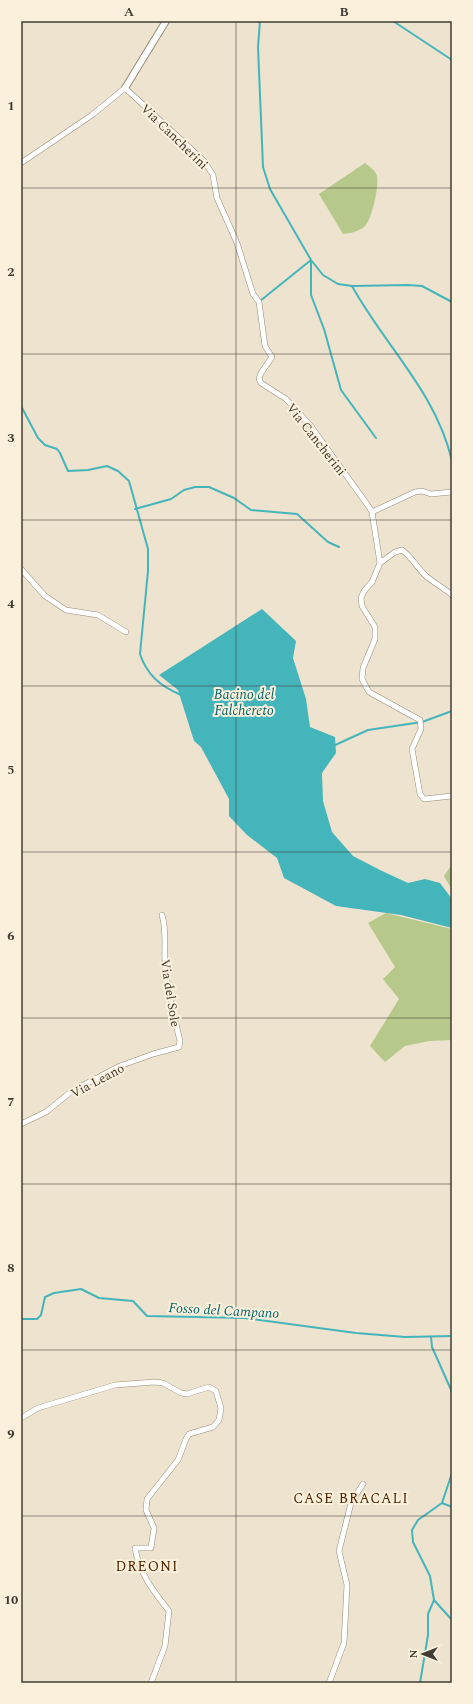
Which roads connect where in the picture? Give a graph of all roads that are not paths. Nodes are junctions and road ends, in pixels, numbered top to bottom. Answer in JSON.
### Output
{"nodes":[{"id":1,"x":166,"y":21,"type":"edge"},
{"id":2,"x":125,"y":88,"type":"junction"},
{"id":3,"x":21,"y":162,"type":"edge"},
{"id":4,"x":452,"y":492,"type":"edge"},
{"id":5,"x":372,"y":512,"type":"junction"},
{"id":6,"x":380,"y":563,"type":"junction"},
{"id":7,"x":21,"y":569,"type":"edge"},
{"id":8,"x":452,"y":595,"type":"edge"},
{"id":9,"x":126,"y":632,"type":"dead end"},
{"id":10,"x":452,"y":796,"type":"edge"},
{"id":11,"x":162,"y":915,"type":"dead end"},
{"id":12,"x":179,"y":1047,"type":"joint"},
{"id":13,"x":21,"y":1124,"type":"edge"},
{"id":14,"x":21,"y":1418,"type":"edge"},
{"id":15,"x":363,"y":1484,"type":"dead end"},
{"id":16,"x":151,"y":1683,"type":"edge"},
{"id":17,"x":329,"y":1683,"type":"edge"}],
"edges":[{"from":1,"to":2,"type":"street"},
{"from":2,"to":3,"type":"street"},
{"from":2,"to":5,"type":"street","name":"Via Cancherini"},
{"from":4,"to":5,"type":"street"},
{"from":5,"to":6,"type":"street","name":"Via Cancherini"},
{"from":6,"to":8,"type":"street"},
{"from":6,"to":10,"type":"street"},
{"from":7,"to":9,"type":"street"},
{"from":11,"to":12,"type":"street","name":"Via del Sole"},
{"from":12,"to":13,"type":"street","name":"Via Leano"},
{"from":14,"to":16,"type":"street"},
{"from":15,"to":17,"type":"street"}]}
